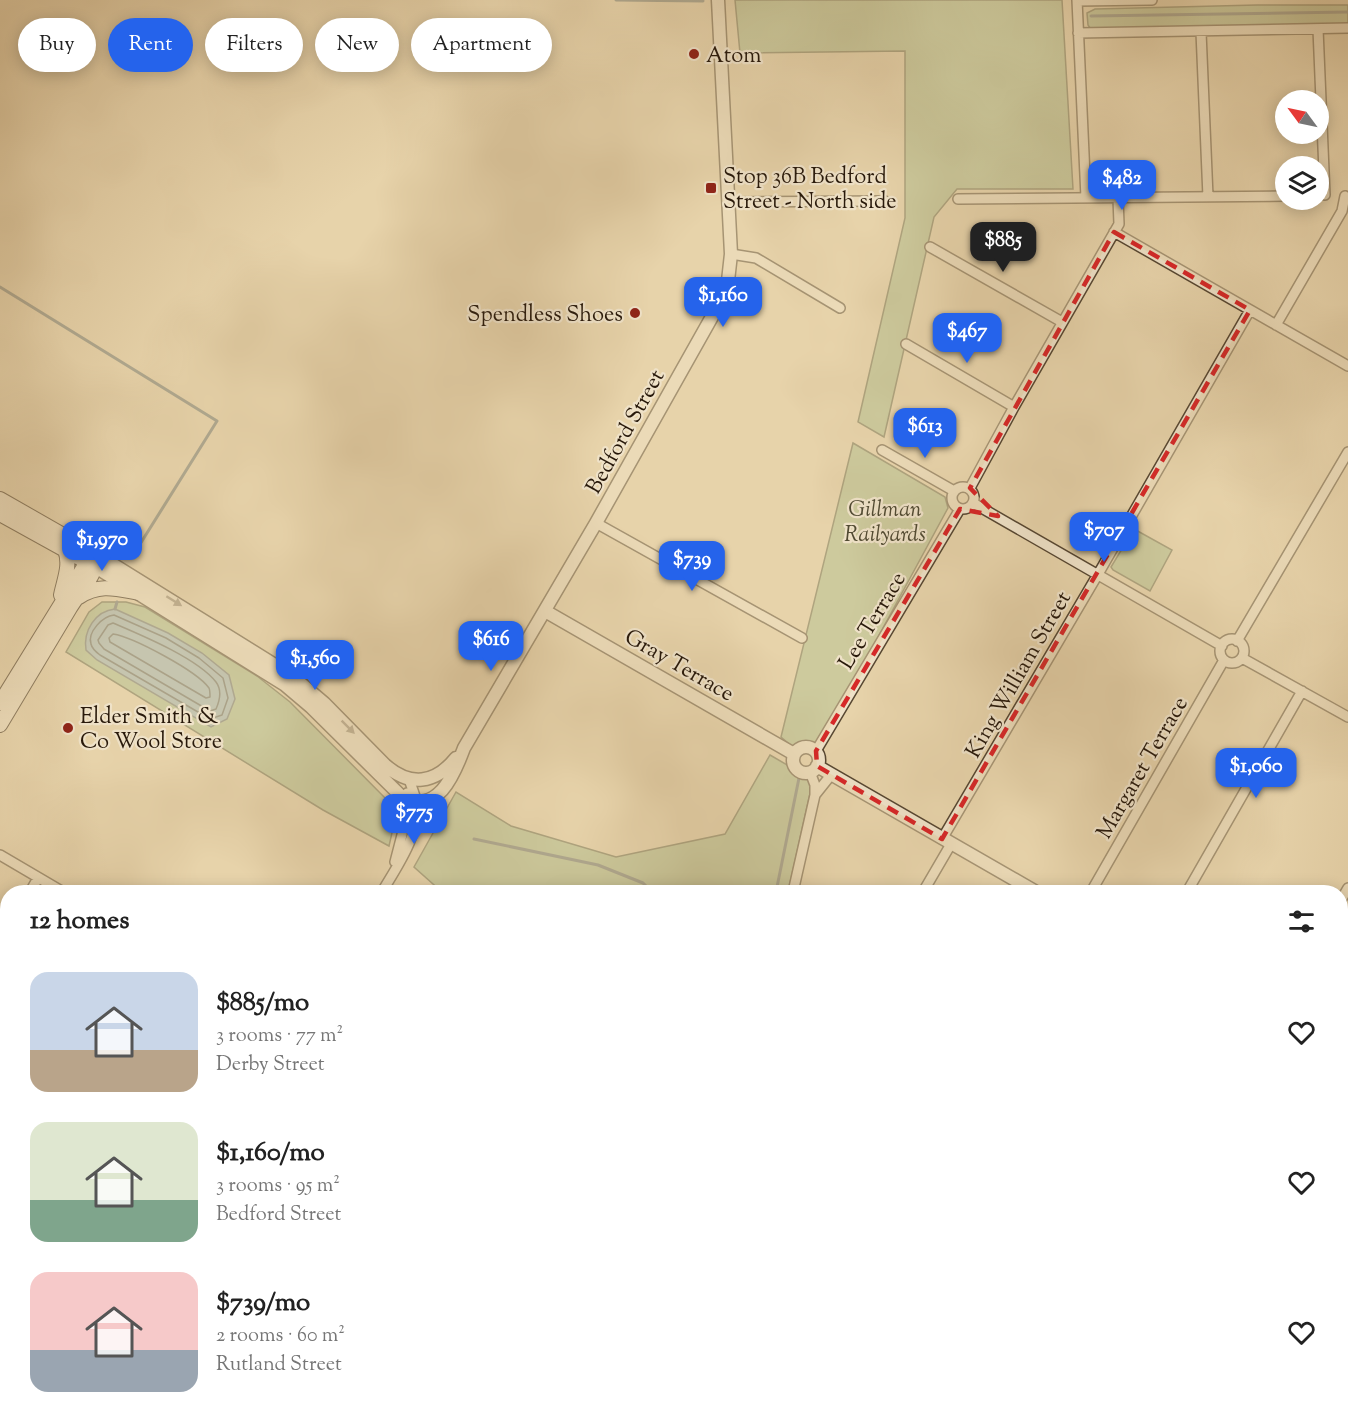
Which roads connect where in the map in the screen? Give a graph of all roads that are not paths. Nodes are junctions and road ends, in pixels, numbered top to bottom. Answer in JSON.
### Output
{"nodes":[{"id":1,"x":718,"y":0,"type":"edge"},
{"id":2,"x":1152,"y":0,"type":"edge"},
{"id":3,"x":1077,"y":1,"type":"edge"},
{"id":4,"x":1348,"y":28,"type":"edge"},
{"id":5,"x":1318,"y":29,"type":"junction"},
{"id":6,"x":1201,"y":32,"type":"junction"},
{"id":7,"x":1078,"y":33,"type":"junction"},
{"id":8,"x":1321,"y":156,"type":"edge"},
{"id":9,"x":1329,"y":195,"type":"edge"},
{"id":10,"x":1275,"y":196,"type":"edge"},
{"id":11,"x":1346,"y":196,"type":"edge"},
{"id":12,"x":1208,"y":197,"type":"junction"},
{"id":13,"x":1086,"y":198,"type":"junction"},
{"id":14,"x":1118,"y":198,"type":"junction"},
{"id":15,"x":958,"y":199,"type":"dead end"},
{"id":16,"x":885,"y":201,"type":"dead end"},
{"id":17,"x":728,"y":202,"type":"junction"},
{"id":18,"x":1114,"y":232,"type":"junction"},
{"id":19,"x":930,"y":247,"type":"dead end"},
{"id":20,"x":731,"y":254,"type":"junction"},
{"id":21,"x":840,"y":308,"type":"dead end"},
{"id":22,"x":1250,"y":310,"type":"junction"},
{"id":23,"x":1062,"y":322,"type":"junction"},
{"id":24,"x":1276,"y":325,"type":"junction"},
{"id":25,"x":906,"y":344,"type":"dead end"},
{"id":26,"x":1348,"y":366,"type":"edge"},
{"id":27,"x":1014,"y":407,"type":"junction"},
{"id":28,"x":882,"y":450,"type":"dead end"},
{"id":29,"x":1348,"y":452,"type":"edge"},
{"id":30,"x":970,"y":488,"type":"junction"},
{"id":31,"x":954,"y":491,"type":"junction"},
{"id":32,"x":0,"y":499,"type":"edge"},
{"id":33,"x":973,"y":503,"type":"junction"},
{"id":34,"x":960,"y":509,"type":"junction"},
{"id":35,"x":0,"y":514,"type":"edge"},
{"id":36,"x":596,"y":523,"type":"junction"},
{"id":37,"x":65,"y":550,"type":"junction"},
{"id":38,"x":94,"y":562,"type":"junction"},
{"id":39,"x":1098,"y":574,"type":"junction"},
{"id":40,"x":140,"y":593,"type":"junction"},
{"id":41,"x":69,"y":600,"type":"junction"},
{"id":42,"x":544,"y":611,"type":"junction"},
{"id":43,"x":802,"y":638,"type":"dead end"},
{"id":44,"x":1237,"y":640,"type":"junction"},
{"id":45,"x":1222,"y":646,"type":"junction"},
{"id":46,"x":1242,"y":658,"type":"junction"},
{"id":47,"x":1224,"y":660,"type":"junction"},
{"id":48,"x":1302,"y":691,"type":"junction"},
{"id":49,"x":0,"y":703,"type":"edge"},
{"id":50,"x":1348,"y":716,"type":"edge"},
{"id":51,"x":0,"y":725,"type":"edge"},
{"id":52,"x":464,"y":748,"type":"junction"},
{"id":53,"x":816,"y":751,"type":"junction"},
{"id":54,"x":794,"y":754,"type":"junction"},
{"id":55,"x":813,"y":769,"type":"junction"},
{"id":56,"x":831,"y":775,"type":"junction"},
{"id":57,"x":409,"y":779,"type":"junction"},
{"id":58,"x":815,"y":795,"type":"junction"},
{"id":59,"x":411,"y":801,"type":"junction"},
{"id":60,"x":947,"y":841,"type":"junction"},
{"id":61,"x":0,"y":855,"type":"edge"},
{"id":62,"x":38,"y":878,"type":"junction"},
{"id":63,"x":34,"y":885,"type":"edge"},
{"id":64,"x":50,"y":885,"type":"edge"},
{"id":65,"x":386,"y":885,"type":"edge"},
{"id":66,"x":795,"y":885,"type":"edge"},
{"id":67,"x":926,"y":885,"type":"edge"},
{"id":68,"x":1024,"y":885,"type":"edge"},
{"id":69,"x":1095,"y":885,"type":"edge"},
{"id":70,"x":1191,"y":885,"type":"edge"}],
"edges":[{"from":1,"to":17,"type":"street","name":"Bedford Street"},
{"from":2,"to":3,"type":"street"},
{"from":3,"to":7,"type":"street"},
{"from":4,"to":5,"type":"street"},
{"from":5,"to":6,"type":"street"},
{"from":5,"to":8,"type":"street"},
{"from":6,"to":7,"type":"street"},
{"from":6,"to":12,"type":"street"},
{"from":7,"to":13,"type":"street"},
{"from":9,"to":11,"type":"street"},
{"from":10,"to":12,"type":"street"},
{"from":11,"to":24,"type":"street"},
{"from":12,"to":14,"type":"street"},
{"from":13,"to":14,"type":"street"},
{"from":13,"to":15,"type":"street"},
{"from":14,"to":18,"type":"street"},
{"from":16,"to":17,"type":"street"},
{"from":17,"to":20,"type":"street","name":"Bedford Street"},
{"from":18,"to":22,"type":"street"},
{"from":18,"to":23,"type":"street"},
{"from":19,"to":23,"type":"street"},
{"from":20,"to":21,"type":"street"},
{"from":20,"to":36,"type":"street","name":"Bedford Street"},
{"from":22,"to":24,"type":"street"},
{"from":22,"to":39,"type":"street","name":"King William Street"},
{"from":23,"to":27,"type":"street"},
{"from":24,"to":26,"type":"street"},
{"from":25,"to":27,"type":"street"},
{"from":27,"to":30,"type":"street"},
{"from":28,"to":31,"type":"street"},
{"from":29,"to":44,"type":"street"},
{"from":30,"to":31,"type":"street"},
{"from":30,"to":33,"type":"street"},
{"from":31,"to":34,"type":"street"},
{"from":32,"to":38,"type":"main road"},
{"from":33,"to":34,"type":"street"},
{"from":33,"to":39,"type":"street"},
{"from":34,"to":53,"type":"street","name":"Lee Terrace"},
{"from":35,"to":37,"type":"main road"},
{"from":36,"to":42,"type":"street","name":"Bedford Street"},
{"from":36,"to":43,"type":"street"},
{"from":37,"to":38,"type":"main road"},
{"from":37,"to":41,"type":"main road"},
{"from":38,"to":40,"type":"street"},
{"from":38,"to":41,"type":"main road"},
{"from":38,"to":57,"type":"street","one_way":true},
{"from":39,"to":45,"type":"street"},
{"from":39,"to":60,"type":"street","name":"King William Street"},
{"from":40,"to":41,"type":"main road"},
{"from":40,"to":59,"type":"street"},
{"from":41,"to":49,"type":"main road"},
{"from":41,"to":51,"type":"main road"},
{"from":42,"to":52,"type":"street","name":"Bedford Street"},
{"from":42,"to":54,"type":"street","name":"Gray Terrace"},
{"from":44,"to":45,"type":"street"},
{"from":44,"to":46,"type":"street"},
{"from":45,"to":47,"type":"street"},
{"from":46,"to":47,"type":"street"},
{"from":46,"to":48,"type":"street"},
{"from":47,"to":69,"type":"street","name":"Margaret Terrace"},
{"from":48,"to":50,"type":"street"},
{"from":48,"to":70,"type":"street"},
{"from":52,"to":57,"type":"street"},
{"from":52,"to":59,"type":"street"},
{"from":53,"to":54,"type":"street"},
{"from":53,"to":55,"type":"street"},
{"from":54,"to":55,"type":"street"},
{"from":55,"to":56,"type":"street"},
{"from":55,"to":58,"type":"street"},
{"from":56,"to":58,"type":"street"},
{"from":56,"to":60,"type":"street"},
{"from":57,"to":59,"type":"street"},
{"from":58,"to":66,"type":"street"},
{"from":59,"to":65,"type":"street"},
{"from":60,"to":67,"type":"street","name":"King William Street"},
{"from":60,"to":68,"type":"street"},
{"from":61,"to":62,"type":"street"},
{"from":62,"to":63,"type":"street"},
{"from":62,"to":64,"type":"street"}]}
